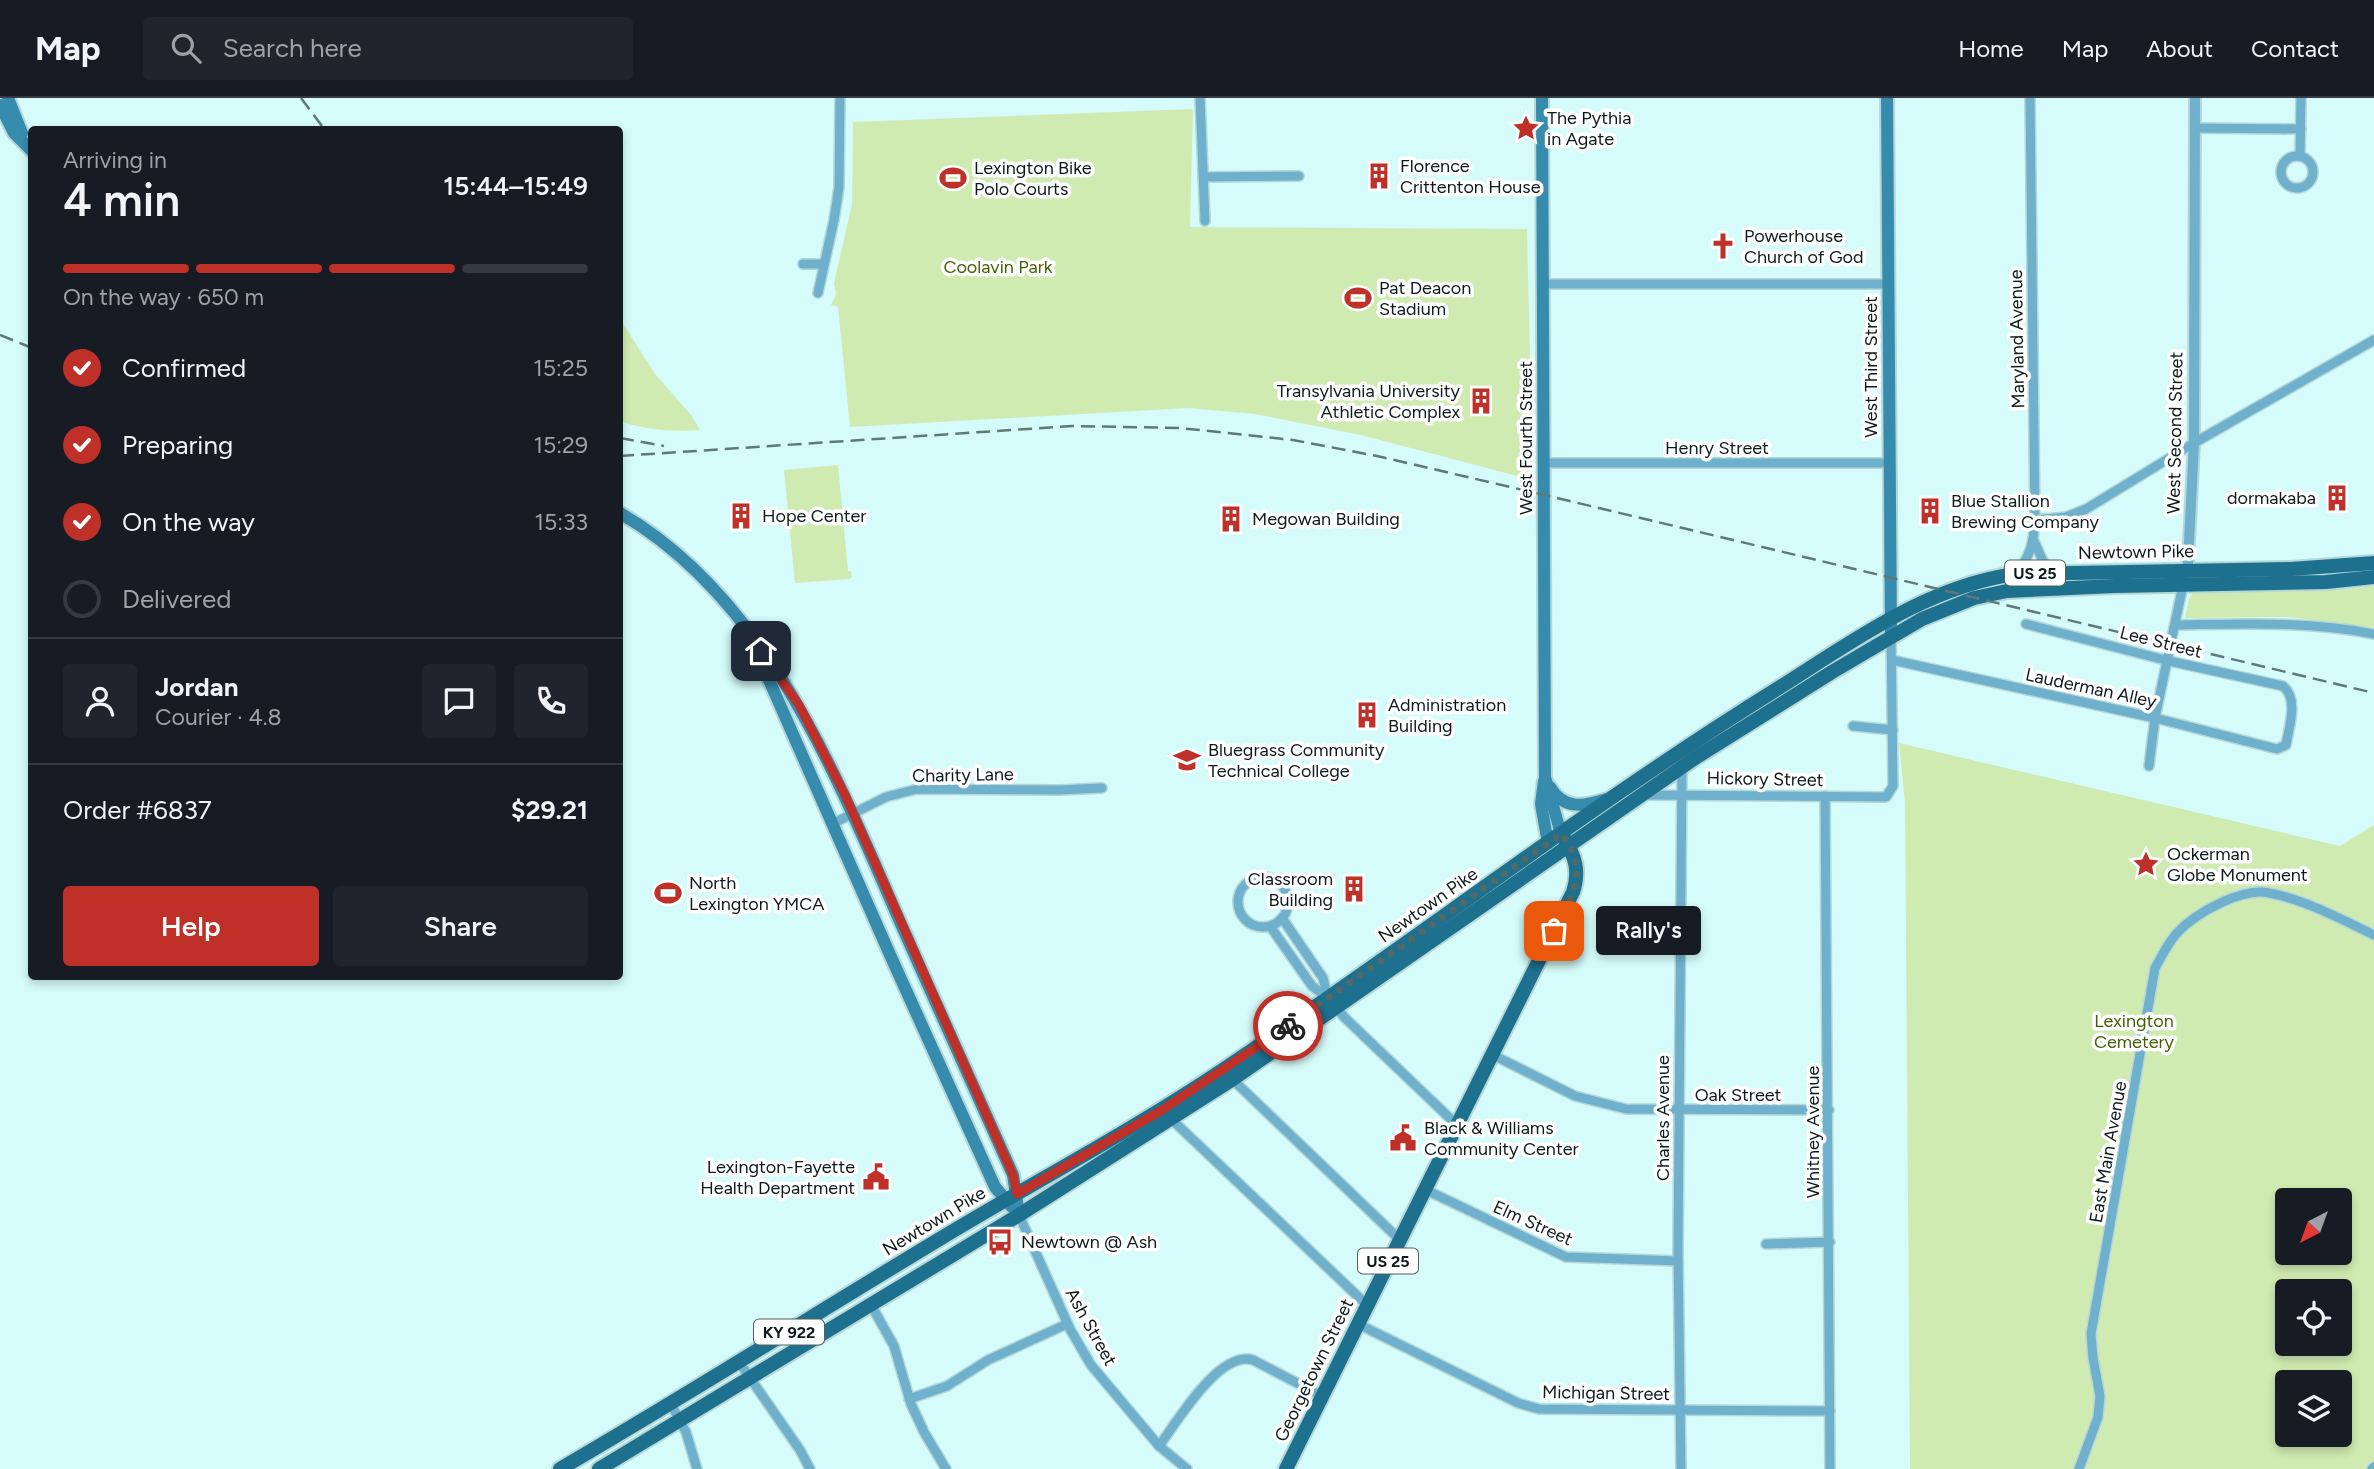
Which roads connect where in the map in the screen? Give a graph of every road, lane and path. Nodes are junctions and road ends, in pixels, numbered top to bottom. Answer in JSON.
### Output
{"nodes":[{"id":1,"x":8,"y":98,"type":"edge"},
{"id":2,"x":841,"y":98,"type":"edge"},
{"id":3,"x":1200,"y":98,"type":"edge"},
{"id":4,"x":1542,"y":98,"type":"edge"},
{"id":5,"x":1887,"y":98,"type":"edge"},
{"id":6,"x":2030,"y":98,"type":"edge"},
{"id":7,"x":2195,"y":98,"type":"edge"},
{"id":8,"x":2301,"y":98,"type":"edge"},
{"id":9,"x":0,"y":105,"type":"edge"},
{"id":10,"x":2196,"y":128,"type":"junction"},
{"id":11,"x":2301,"y":129,"type":"junction"},
{"id":12,"x":28,"y":143,"type":"edge"},
{"id":13,"x":28,"y":147,"type":"edge"},
{"id":14,"x":2300,"y":156,"type":"dead end"},
{"id":15,"x":1299,"y":176,"type":"dead end"},
{"id":16,"x":1205,"y":177,"type":"junction"},
{"id":17,"x":1205,"y":221,"type":"dead end"},
{"id":18,"x":803,"y":264,"type":"dead end"},
{"id":19,"x":824,"y":264,"type":"junction"},
{"id":20,"x":1542,"y":284,"type":"junction"},
{"id":21,"x":1888,"y":284,"type":"junction"},
{"id":22,"x":818,"y":293,"type":"dead end"},
{"id":23,"x":2374,"y":340,"type":"edge"},
{"id":24,"x":2194,"y":443,"type":"junction"},
{"id":25,"x":1544,"y":463,"type":"junction"},
{"id":26,"x":1889,"y":463,"type":"junction"},
{"id":27,"x":623,"y":515,"type":"edge"},
{"id":28,"x":2035,"y":520,"type":"junction"},
{"id":29,"x":2034,"y":541,"type":"junction"},
{"id":30,"x":2374,"y":563,"type":"edge"},
{"id":31,"x":2053,"y":573,"type":"junction"},
{"id":32,"x":2015,"y":575,"type":"junction"},
{"id":33,"x":2374,"y":577,"type":"edge"},
{"id":34,"x":2185,"y":578,"type":"junction"},
{"id":35,"x":1891,"y":618,"type":"junction"},
{"id":36,"x":2026,"y":624,"type":"dead end"},
{"id":37,"x":2176,"y":625,"type":"junction"},
{"id":38,"x":748,"y":632,"type":"junction"},
{"id":39,"x":2374,"y":634,"type":"edge"},
{"id":40,"x":1891,"y":636,"type":"junction"},
{"id":41,"x":1892,"y":660,"type":"junction"},
{"id":42,"x":2169,"y":661,"type":"junction"},
{"id":43,"x":2155,"y":718,"type":"junction"},
{"id":44,"x":1853,"y":726,"type":"dead end"},
{"id":45,"x":1893,"y":730,"type":"junction"},
{"id":46,"x":2283,"y":748,"type":"joint"},
{"id":47,"x":2150,"y":765,"type":"dead end"},
{"id":48,"x":1682,"y":766,"type":"junction"},
{"id":49,"x":1545,"y":777,"type":"junction"},
{"id":50,"x":1102,"y":788,"type":"dead end"},
{"id":51,"x":1682,"y":794,"type":"junction"},
{"id":52,"x":1640,"y":795,"type":"junction"},
{"id":53,"x":1825,"y":796,"type":"junction"},
{"id":54,"x":1612,"y":797,"type":"junction"},
{"id":55,"x":853,"y":814,"type":"junction"},
{"id":56,"x":832,"y":824,"type":"junction"},
{"id":57,"x":1565,"y":840,"type":"junction"},
{"id":58,"x":1548,"y":843,"type":"junction"},
{"id":59,"x":1282,"y":918,"type":"junction"},
{"id":60,"x":1270,"y":926,"type":"junction"},
{"id":61,"x":2374,"y":935,"type":"edge"},
{"id":62,"x":1333,"y":1003,"type":"junction"},
{"id":63,"x":1491,"y":1054,"type":"junction"},
{"id":64,"x":1228,"y":1075,"type":"junction"},
{"id":65,"x":1679,"y":1110,"type":"junction"},
{"id":66,"x":1829,"y":1111,"type":"junction"},
{"id":67,"x":1167,"y":1114,"type":"junction"},
{"id":68,"x":1457,"y":1125,"type":"junction"},
{"id":69,"x":1424,"y":1189,"type":"junction"},
{"id":70,"x":1011,"y":1197,"type":"junction"},
{"id":71,"x":1019,"y":1215,"type":"junction"},
{"id":72,"x":1399,"y":1238,"type":"junction"},
{"id":73,"x":1830,"y":1242,"type":"junction"},
{"id":74,"x":1766,"y":1244,"type":"dead end"},
{"id":75,"x":1678,"y":1261,"type":"junction"},
{"id":76,"x":870,"y":1303,"type":"junction"},
{"id":77,"x":1367,"y":1305,"type":"junction"},
{"id":78,"x":1068,"y":1324,"type":"junction"},
{"id":79,"x":1358,"y":1324,"type":"junction"},
{"id":80,"x":739,"y":1362,"type":"junction"},
{"id":81,"x":750,"y":1378,"type":"junction"},
{"id":82,"x":1322,"y":1395,"type":"junction"},
{"id":83,"x":909,"y":1399,"type":"junction"},
{"id":84,"x":671,"y":1404,"type":"junction"},
{"id":85,"x":1681,"y":1410,"type":"junction"},
{"id":86,"x":1830,"y":1411,"type":"junction"},
{"id":87,"x":681,"y":1420,"type":"junction"},
{"id":88,"x":1159,"y":1446,"type":"junction"},
{"id":89,"x":560,"y":1469,"type":"edge"},
{"id":90,"x":599,"y":1469,"type":"edge"},
{"id":91,"x":697,"y":1469,"type":"edge"},
{"id":92,"x":810,"y":1469,"type":"edge"},
{"id":93,"x":946,"y":1469,"type":"edge"},
{"id":94,"x":1187,"y":1469,"type":"edge"},
{"id":95,"x":1286,"y":1469,"type":"edge"},
{"id":96,"x":1681,"y":1469,"type":"edge"},
{"id":97,"x":1830,"y":1469,"type":"edge"},
{"id":98,"x":2079,"y":1469,"type":"edge"}],
"edges":[{"from":1,"to":12,"type":"main road"},
{"from":2,"to":19,"type":"street"},
{"from":3,"to":16,"type":"street"},
{"from":4,"to":20,"type":"main road","name":"West Fourth Street"},
{"from":5,"to":21,"type":"main road","name":"West Third Street"},
{"from":6,"to":28,"type":"street","name":"Maryland Avenue"},
{"from":7,"to":10,"type":"street","name":"West Second Street"},
{"from":8,"to":11,"type":"street"},
{"from":9,"to":13,"type":"main road"},
{"from":10,"to":11,"type":"street"},
{"from":10,"to":24,"type":"street","name":"West Second Street"},
{"from":11,"to":14,"type":"street"},
{"from":15,"to":16,"type":"street"},
{"from":16,"to":17,"type":"street"},
{"from":18,"to":19,"type":"street"},
{"from":19,"to":22,"type":"street"},
{"from":20,"to":21,"type":"street"},
{"from":20,"to":25,"type":"main road","name":"West Fourth Street"},
{"from":21,"to":26,"type":"main road","name":"West Third Street"},
{"from":23,"to":24,"type":"street"},
{"from":24,"to":28,"type":"street"},
{"from":24,"to":34,"type":"street","name":"West Second Street"},
{"from":25,"to":26,"type":"street","name":"Henry Street"},
{"from":25,"to":49,"type":"main road","name":"West Fourth Street"},
{"from":26,"to":35,"type":"main road","name":"West Third Street"},
{"from":27,"to":38,"type":"main road"},
{"from":28,"to":29,"type":"street","name":"Maryland Avenue"},
{"from":29,"to":31,"type":"street"},
{"from":29,"to":32,"type":"street","name":"Maryland Avenue"},
{"from":30,"to":34,"type":"main road","name":"Newtown Pike","number":"US 25"},
{"from":31,"to":32,"type":"main road","name":"Newtown Pike","number":"US 25"},
{"from":31,"to":34,"type":"main road","name":"Newtown Pike","number":"US 25"},
{"from":32,"to":35,"type":"main road","name":"Newtown Pike","number":"US 25"},
{"from":33,"to":34,"type":"main road","name":"Newtown Pike","number":"US 25"},
{"from":34,"to":37,"type":"street","name":"West Second Street"},
{"from":34,"to":40,"type":"main road","name":"Newtown Pike","number":"US 25"},
{"from":35,"to":40,"type":"main road","name":"West Third Street"},
{"from":35,"to":54,"type":"main road","name":"Newtown Pike","number":"US 25"},
{"from":36,"to":42,"type":"street","name":"Lee Street"},
{"from":37,"to":39,"type":"street"},
{"from":37,"to":42,"type":"street","name":"West Second Street"},
{"from":38,"to":55,"type":"main road"},
{"from":38,"to":56,"type":"main road"},
{"from":40,"to":41,"type":"street"},
{"from":40,"to":48,"type":"main road","name":"Newtown Pike","number":"US 25"},
{"from":41,"to":43,"type":"street","name":"Lauderman Alley"},
{"from":41,"to":45,"type":"street"},
{"from":42,"to":43,"type":"street","name":"West Second Street"},
{"from":42,"to":46,"type":"street","name":"Lee Street"},
{"from":43,"to":46,"type":"street","name":"Lauderman Alley"},
{"from":43,"to":47,"type":"street","name":"West Second Street"},
{"from":44,"to":45,"type":"street"},
{"from":45,"to":53,"type":"street","name":"Hickory Street"},
{"from":48,"to":51,"type":"street","name":"Charles Avenue"},
{"from":48,"to":52,"type":"main road","name":"Newtown Pike","number":"US 25"},
{"from":49,"to":54,"type":"main road"},
{"from":49,"to":57,"type":"main road","name":"West Fourth Street"},
{"from":49,"to":58,"type":"main road","name":"West Fourth Street"},
{"from":50,"to":55,"type":"street","name":"Charity Lane"},
{"from":51,"to":52,"type":"street","name":"Hickory Street"},
{"from":51,"to":53,"type":"street","name":"Hickory Street"},
{"from":51,"to":65,"type":"street","name":"Charles Avenue"},
{"from":52,"to":57,"type":"main road","name":"Newtown Pike","number":"US 25"},
{"from":53,"to":66,"type":"street","name":"Whitney Avenue"},
{"from":54,"to":57,"type":"main road","name":"Newtown Pike","number":"US 25"},
{"from":55,"to":56,"type":"street","name":"Charity Lane"},
{"from":55,"to":70,"type":"main road"},
{"from":56,"to":70,"type":"main road"},
{"from":57,"to":58,"type":"main road","name":"Newtown Pike","number":"KY 922"},
{"from":57,"to":62,"type":"main road","name":"Newtown Pike","number":"KY 922"},
{"from":57,"to":63,"type":"main road","name":"Georgetown Street","number":"US 25"},
{"from":58,"to":62,"type":"main road","name":"Newtown Pike","number":"KY 922"},
{"from":59,"to":60,"type":"street"},
{"from":59,"to":60,"type":"street"},
{"from":59,"to":62,"type":"street"},
{"from":60,"to":62,"type":"street"},
{"from":61,"to":98,"type":"street","name":"East Main Avenue"},
{"from":62,"to":64,"type":"main road","name":"Newtown Pike","number":"KY 922"},
{"from":62,"to":68,"type":"street"},
{"from":63,"to":65,"type":"street","name":"Oak Street"},
{"from":63,"to":68,"type":"main road","name":"Georgetown Street","number":"US 25"},
{"from":64,"to":67,"type":"main road","name":"Newtown Pike","number":"KY 922"},
{"from":64,"to":72,"type":"street"},
{"from":65,"to":66,"type":"street","name":"Oak Street"},
{"from":65,"to":75,"type":"street","name":"Charles Avenue"},
{"from":66,"to":73,"type":"street","name":"Whitney Avenue"},
{"from":67,"to":70,"type":"main road","name":"Newtown Pike","number":"KY 922"},
{"from":67,"to":71,"type":"main road","name":"Newtown Pike","number":"KY 922"},
{"from":67,"to":77,"type":"street"},
{"from":68,"to":69,"type":"main road","name":"Georgetown Street","number":"US 25"},
{"from":69,"to":72,"type":"main road","name":"Georgetown Street","number":"US 25"},
{"from":69,"to":75,"type":"street","name":"Elm Street"},
{"from":70,"to":71,"type":"main road"},
{"from":70,"to":80,"type":"main road","name":"Newtown Pike","number":"KY 922"},
{"from":71,"to":76,"type":"main road","name":"Newtown Pike","number":"KY 922"},
{"from":71,"to":78,"type":"street","name":"Ash Street"},
{"from":72,"to":77,"type":"main road","name":"Georgetown Street","number":"US 25"},
{"from":73,"to":74,"type":"street"},
{"from":73,"to":86,"type":"street","name":"Whitney Avenue"},
{"from":75,"to":85,"type":"street","name":"Charles Avenue"},
{"from":76,"to":81,"type":"main road","name":"Newtown Pike","number":"KY 922"},
{"from":76,"to":83,"type":"street"},
{"from":77,"to":79,"type":"main road","name":"Georgetown Street","number":"US 25"},
{"from":78,"to":83,"type":"street"},
{"from":78,"to":88,"type":"street","name":"Ash Street"},
{"from":79,"to":82,"type":"main road","name":"Georgetown Street","number":"US 25"},
{"from":79,"to":85,"type":"street","name":"Michigan Street"},
{"from":80,"to":81,"type":"street"},
{"from":80,"to":84,"type":"main road","name":"Newtown Pike","number":"KY 922"},
{"from":81,"to":87,"type":"main road","name":"Newtown Pike","number":"KY 922"},
{"from":81,"to":92,"type":"street"},
{"from":82,"to":88,"type":"street"},
{"from":82,"to":95,"type":"main road","name":"Georgetown Street","number":"US 25"},
{"from":83,"to":93,"type":"street"},
{"from":84,"to":87,"type":"street"},
{"from":84,"to":89,"type":"main road","name":"Newtown Pike","number":"KY 922"},
{"from":85,"to":86,"type":"street","name":"Michigan Street"},
{"from":85,"to":96,"type":"street","name":"Charles Avenue"},
{"from":86,"to":97,"type":"street","name":"Whitney Avenue"},
{"from":87,"to":90,"type":"main road","name":"Newtown Pike","number":"KY 922"},
{"from":87,"to":91,"type":"street"},
{"from":88,"to":94,"type":"street","name":"Ash Street"}]}
